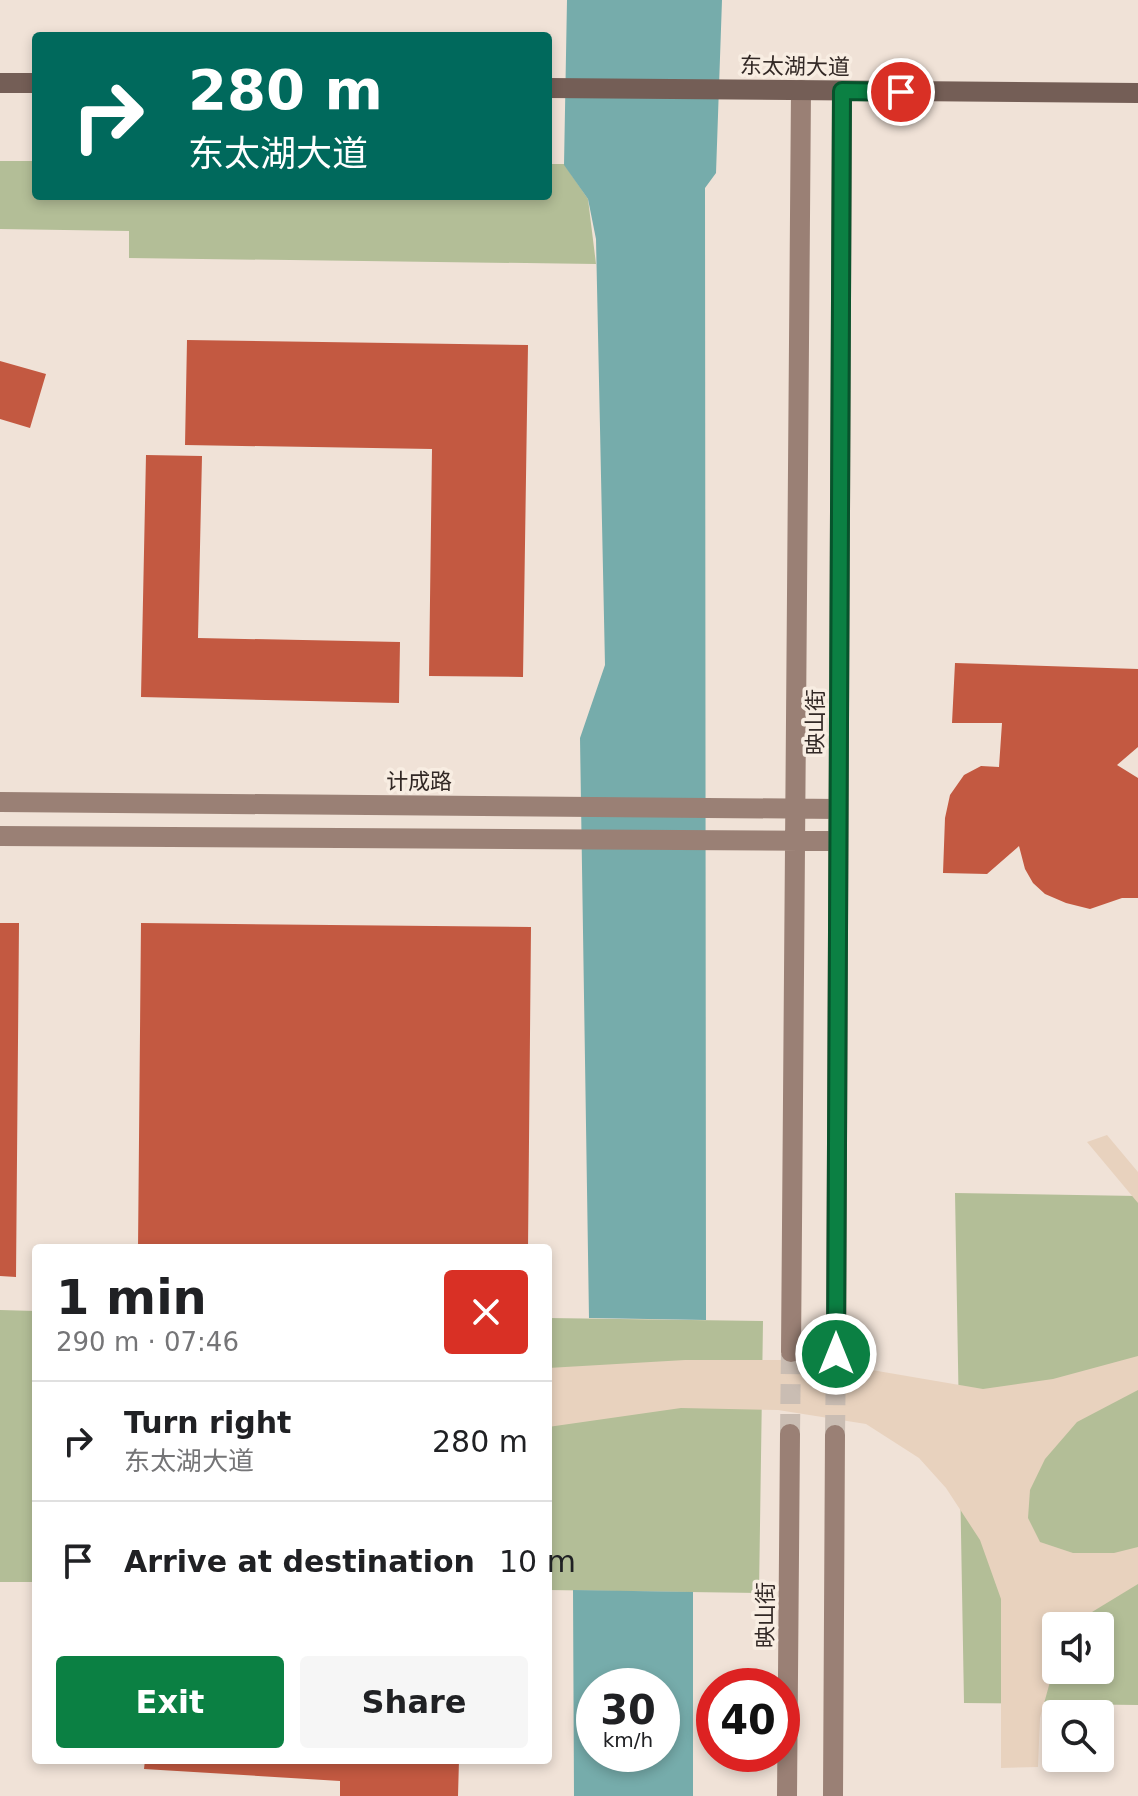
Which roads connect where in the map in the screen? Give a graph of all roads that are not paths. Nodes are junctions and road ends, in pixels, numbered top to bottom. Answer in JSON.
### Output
{"nodes":[{"id":1,"x":0,"y":83,"type":"edge"},
{"id":2,"x":32,"y":83,"type":"edge"},
{"id":3,"x":552,"y":88,"type":"edge"},
{"id":4,"x":801,"y":90,"type":"junction"},
{"id":5,"x":842,"y":91,"type":"junction"},
{"id":6,"x":1138,"y":93,"type":"edge"},
{"id":7,"x":0,"y":802,"type":"edge"},
{"id":8,"x":795,"y":808,"type":"junction"},
{"id":9,"x":838,"y":809,"type":"junction"},
{"id":10,"x":0,"y":836,"type":"edge"},
{"id":11,"x":795,"y":841,"type":"junction"},
{"id":12,"x":838,"y":841,"type":"junction"},
{"id":13,"x":791,"y":1352,"type":"tunnel mouth"},
{"id":14,"x":836,"y":1354,"type":"tunnel mouth"},
{"id":15,"x":790,"y":1434,"type":"tunnel mouth"},
{"id":16,"x":835,"y":1435,"type":"tunnel mouth"},
{"id":17,"x":787,"y":1796,"type":"edge"},
{"id":18,"x":833,"y":1796,"type":"edge"}],
"edges":[{"from":1,"to":2,"type":"main road"},
{"from":3,"to":4,"type":"main road","name":"东太湖大道"},
{"from":4,"to":5,"type":"main road","name":"东太湖大道"},
{"from":4,"to":8,"type":"street","name":"映山街"},
{"from":5,"to":6,"type":"main road","name":"东太湖大道"},
{"from":5,"to":9,"type":"street","name":"映山街"},
{"from":7,"to":8,"type":"street","name":"计成路"},
{"from":8,"to":9,"type":"street","name":"计成路"},
{"from":8,"to":11,"type":"street","name":"映山街"},
{"from":9,"to":12,"type":"street","name":"映山街"},
{"from":10,"to":11,"type":"street"},
{"from":11,"to":12,"type":"street"},
{"from":11,"to":13,"type":"street","name":"映山街"},
{"from":12,"to":14,"type":"street","name":"映山街"},
{"from":15,"to":17,"type":"street","name":"映山街"},
{"from":16,"to":18,"type":"street"}]}
